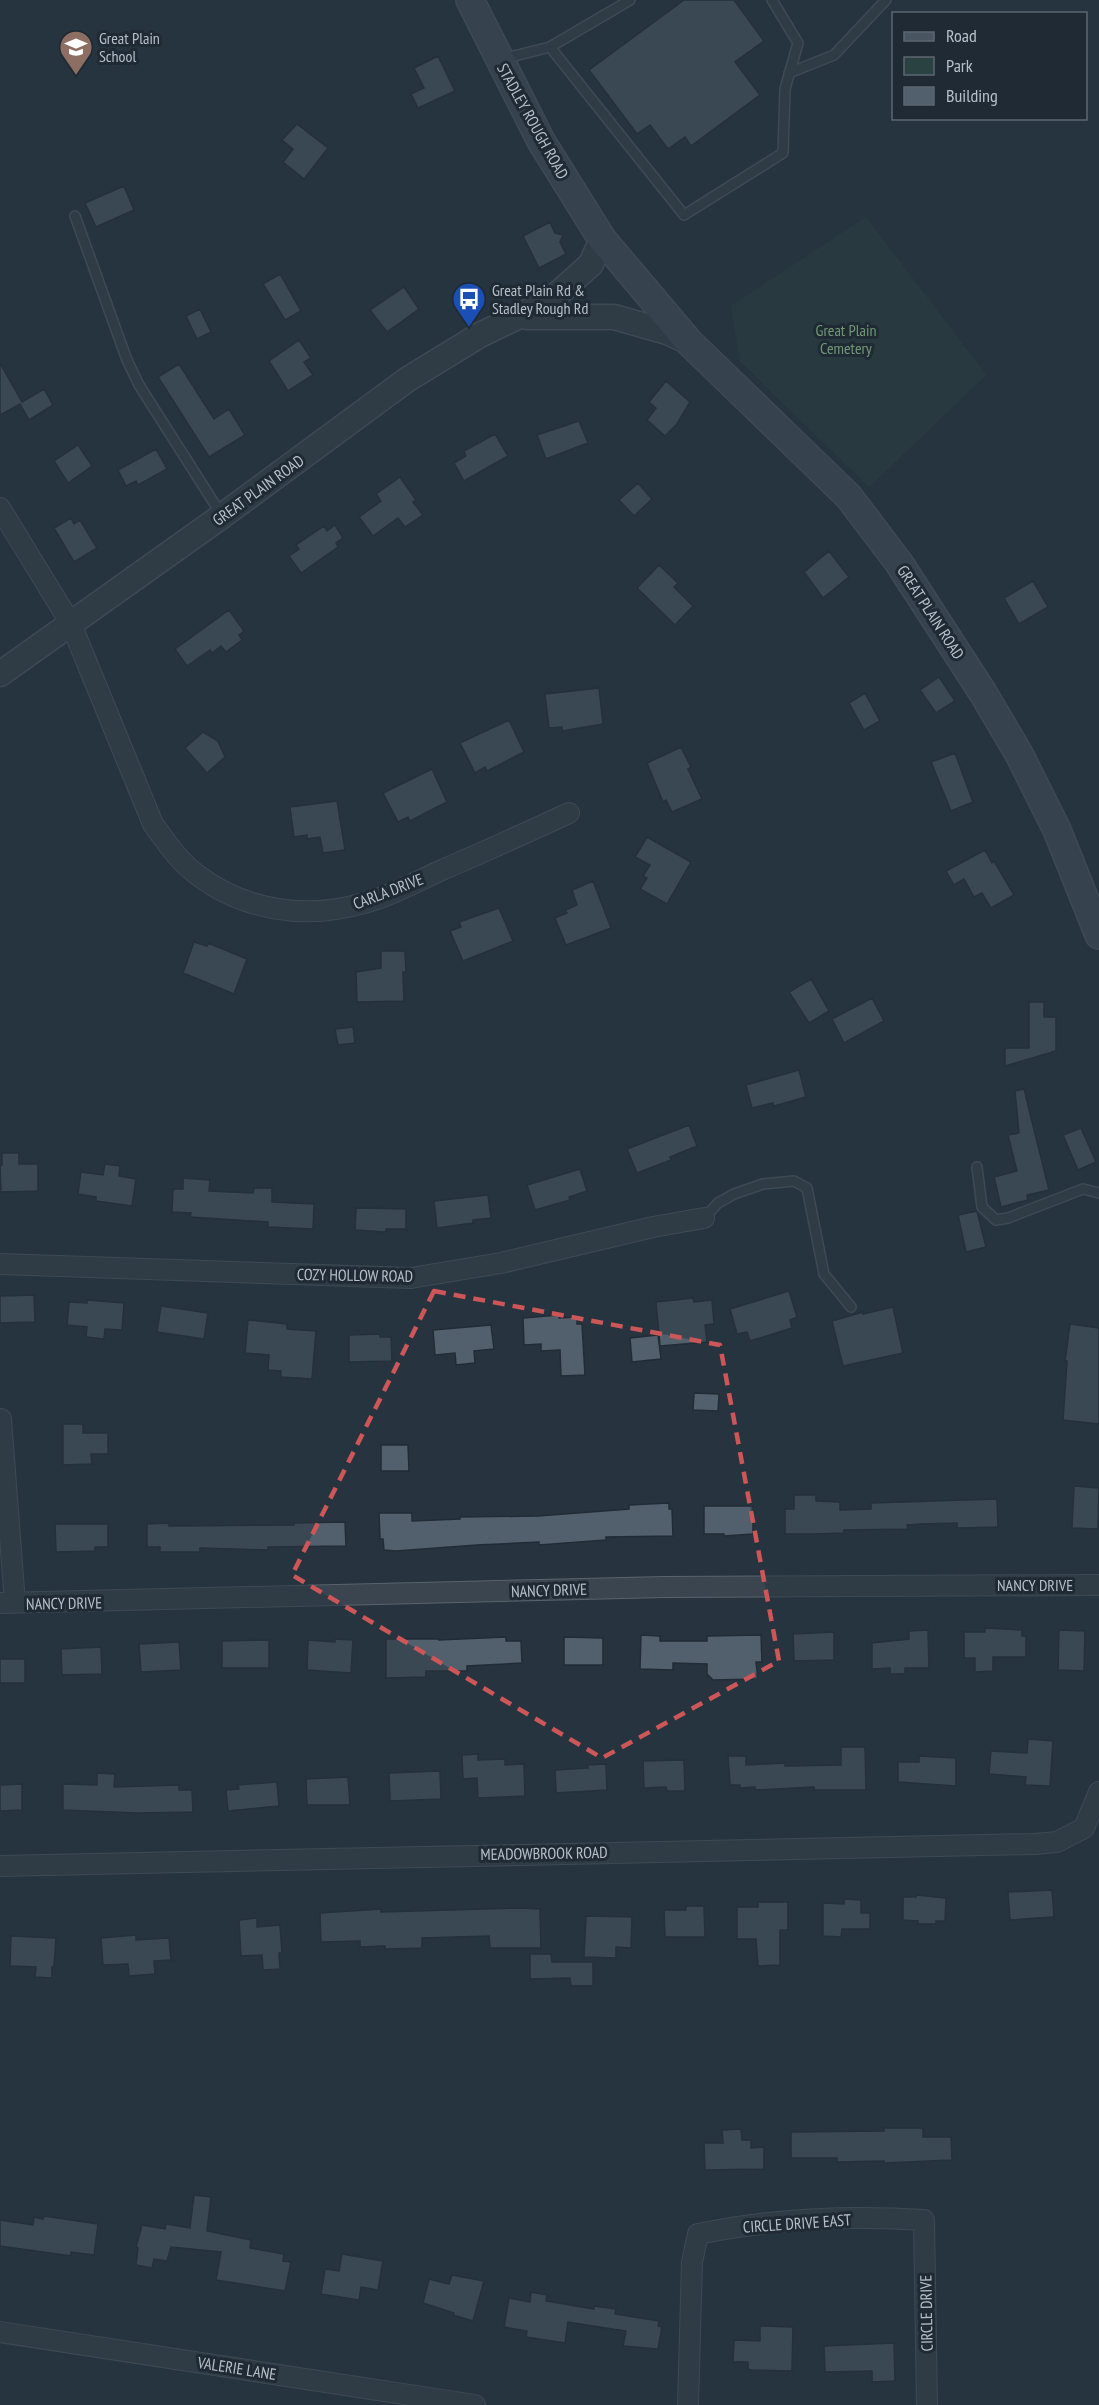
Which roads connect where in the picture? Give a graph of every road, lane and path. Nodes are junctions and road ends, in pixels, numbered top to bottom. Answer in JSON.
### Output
{"nodes":[{"id":1,"x":470,"y":0,"type":"edge"},
{"id":2,"x":630,"y":0,"type":"edge"},
{"id":3,"x":772,"y":0,"type":"edge"},
{"id":4,"x":886,"y":0,"type":"edge"},
{"id":5,"x":550,"y":47,"type":"junction"},
{"id":6,"x":500,"y":59,"type":"junction"},
{"id":7,"x":789,"y":73,"type":"junction"},
{"id":8,"x":75,"y":216,"type":"dead end"},
{"id":9,"x":602,"y":239,"type":"junction"},
{"id":10,"x":522,"y":317,"type":"junction"},
{"id":11,"x":688,"y":342,"type":"junction"},
{"id":12,"x":0,"y":508,"type":"edge"},
{"id":13,"x":222,"y":516,"type":"junction"},
{"id":14,"x":71,"y":624,"type":"junction"},
{"id":15,"x":0,"y":675,"type":"edge"},
{"id":16,"x":569,"y":813,"type":"dead end"},
{"id":17,"x":1099,"y":935,"type":"edge"},
{"id":18,"x":977,"y":1167,"type":"dead end"},
{"id":19,"x":1099,"y":1193,"type":"edge"},
{"id":20,"x":704,"y":1218,"type":"joint"},
{"id":21,"x":0,"y":1264,"type":"edge"},
{"id":22,"x":851,"y":1307,"type":"dead end"},
{"id":23,"x":1,"y":1419,"type":"edge"},
{"id":24,"x":1099,"y":1585,"type":"edge"},
{"id":25,"x":8,"y":1603,"type":"edge"},
{"id":26,"x":1099,"y":1792,"type":"edge"},
{"id":27,"x":0,"y":1866,"type":"edge"},
{"id":28,"x":924,"y":2220,"type":"joint"},
{"id":29,"x":0,"y":2332,"type":"edge"},
{"id":30,"x":475,"y":2405,"type":"edge"},
{"id":31,"x":688,"y":2405,"type":"edge"},
{"id":32,"x":927,"y":2405,"type":"edge"}],
"edges":[{"from":1,"to":6,"type":"main road","name":"STADLEY ROUGH ROAD"},
{"from":2,"to":5,"type":"lane"},
{"from":3,"to":7,"type":"lane"},
{"from":4,"to":7,"type":"lane"},
{"from":5,"to":6,"type":"lane"},
{"from":5,"to":7,"type":"lane"},
{"from":6,"to":9,"type":"main road","name":"STADLEY ROUGH ROAD"},
{"from":8,"to":13,"type":"lane"},
{"from":9,"to":10,"type":"street","name":"GREAT PLAIN ROAD"},
{"from":9,"to":11,"type":"main road","name":"GREAT PLAIN ROAD"},
{"from":10,"to":11,"type":"street","name":"GREAT PLAIN ROAD"},
{"from":10,"to":13,"type":"street","name":"GREAT PLAIN ROAD"},
{"from":11,"to":17,"type":"main road","name":"GREAT PLAIN ROAD"},
{"from":12,"to":14,"type":"street","name":"CARLA DRIVE"},
{"from":13,"to":14,"type":"street","name":"GREAT PLAIN ROAD"},
{"from":14,"to":15,"type":"street","name":"GREAT PLAIN ROAD"},
{"from":14,"to":16,"type":"street","name":"CARLA DRIVE"},
{"from":18,"to":19,"type":"lane"},
{"from":20,"to":21,"type":"street","name":"COZY HOLLOW ROAD"},
{"from":20,"to":22,"type":"lane"},
{"from":23,"to":25,"type":"street"},
{"from":24,"to":25,"type":"street","name":"NANCY DRIVE"},
{"from":26,"to":27,"type":"street","name":"MEADOWBROOK ROAD"},
{"from":28,"to":31,"type":"street","name":"CIRCLE DRIVE EAST"},
{"from":28,"to":32,"type":"street","name":"CIRCLE DRIVE"},
{"from":29,"to":30,"type":"street","name":"VALERIE LANE"}]}
